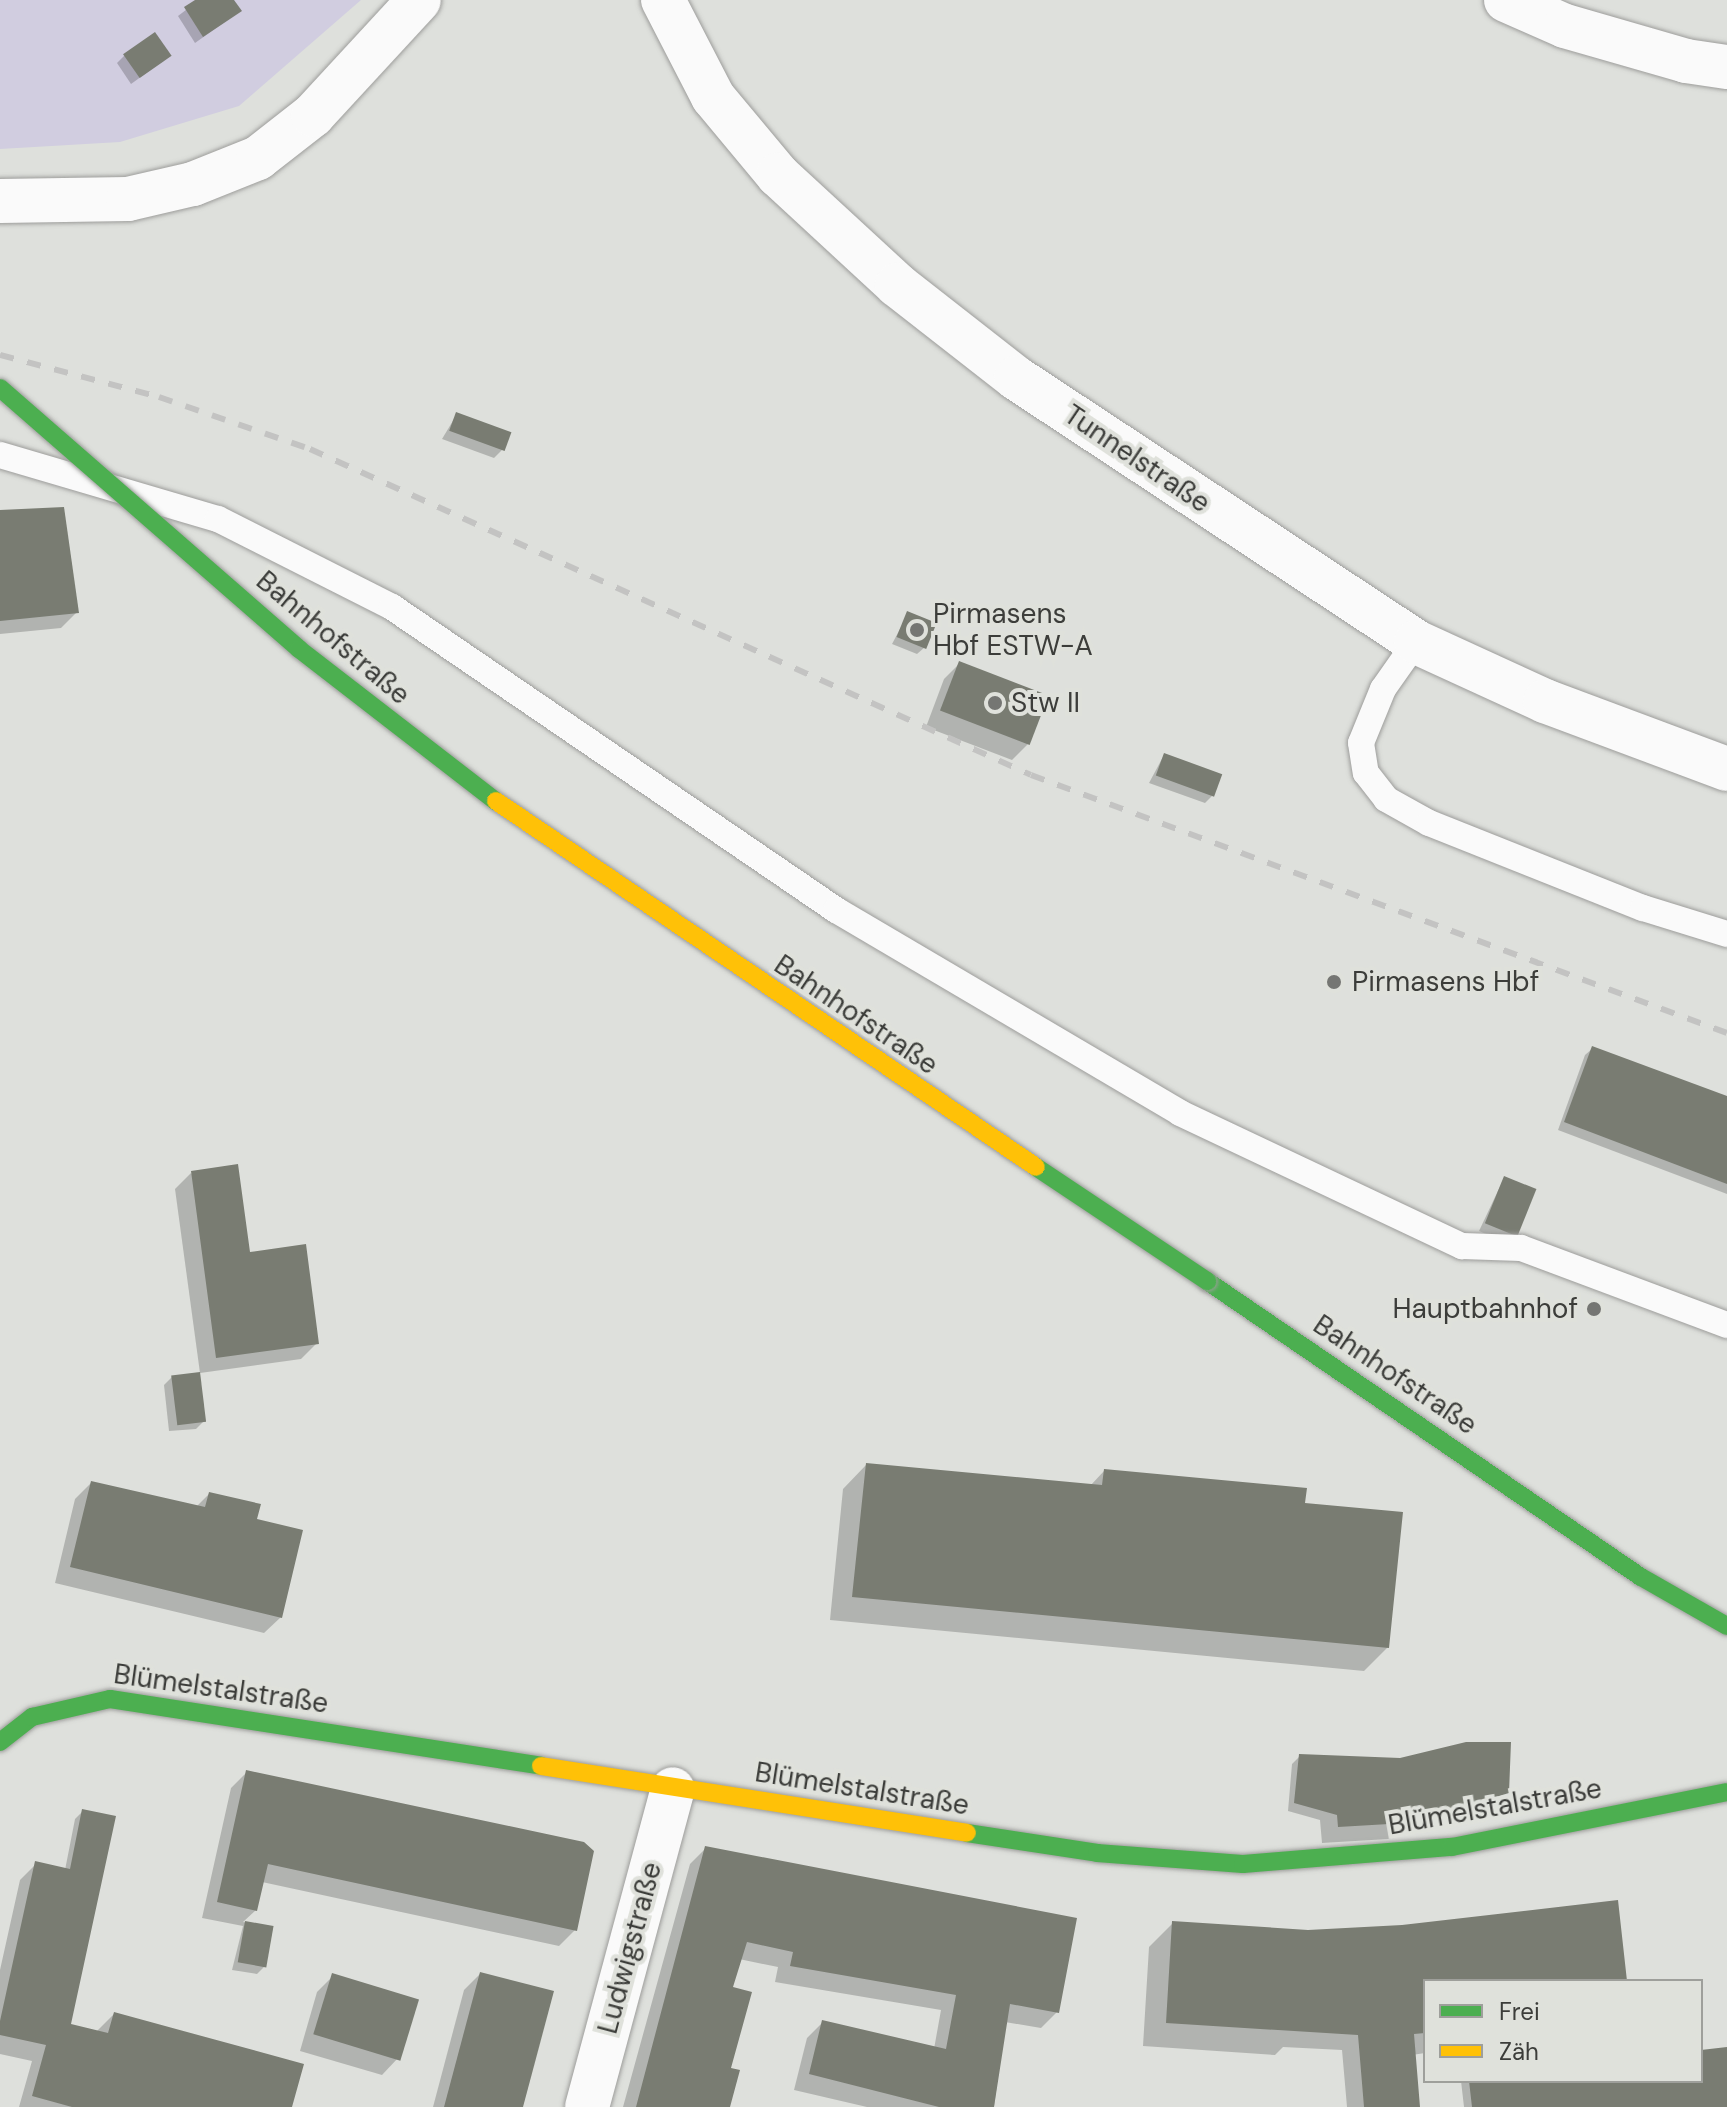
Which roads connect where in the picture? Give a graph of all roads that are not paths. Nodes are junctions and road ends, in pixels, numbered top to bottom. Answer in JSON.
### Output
{"nodes":[{"id":1,"x":419,"y":0,"type":"edge"},
{"id":2,"x":663,"y":0,"type":"edge"},
{"id":3,"x":1506,"y":0,"type":"edge"},
{"id":4,"x":1727,"y":67,"type":"edge"},
{"id":5,"x":0,"y":201,"type":"edge"},
{"id":6,"x":0,"y":388,"type":"edge"},
{"id":7,"x":0,"y":455,"type":"edge"},
{"id":8,"x":1416,"y":642,"type":"junction"},
{"id":9,"x":1727,"y":769,"type":"edge"},
{"id":10,"x":1727,"y":934,"type":"edge"},
{"id":11,"x":1727,"y":1325,"type":"edge"},
{"id":12,"x":1727,"y":1626,"type":"edge"},
{"id":13,"x":2,"y":1736,"type":"edge"},
{"id":14,"x":673,"y":1789,"type":"junction"},
{"id":15,"x":1727,"y":1792,"type":"edge"},
{"id":16,"x":587,"y":2107,"type":"edge"}],
"edges":[{"from":1,"to":5,"type":"street"},
{"from":2,"to":8,"type":"street","name":"Tunnelstraße"},
{"from":3,"to":4,"type":"street"},
{"from":6,"to":12,"type":"street","name":"Bahnhofstraße","bridge":true},
{"from":7,"to":11,"type":"lane"},
{"from":8,"to":9,"type":"street","name":"Tunnelstraße"},
{"from":8,"to":10,"type":"lane"},
{"from":13,"to":14,"type":"street","name":"Blümelstalstraße"},
{"from":14,"to":15,"type":"street","name":"Blümelstalstraße"},
{"from":14,"to":16,"type":"street","name":"Ludwigstraße"}]}
